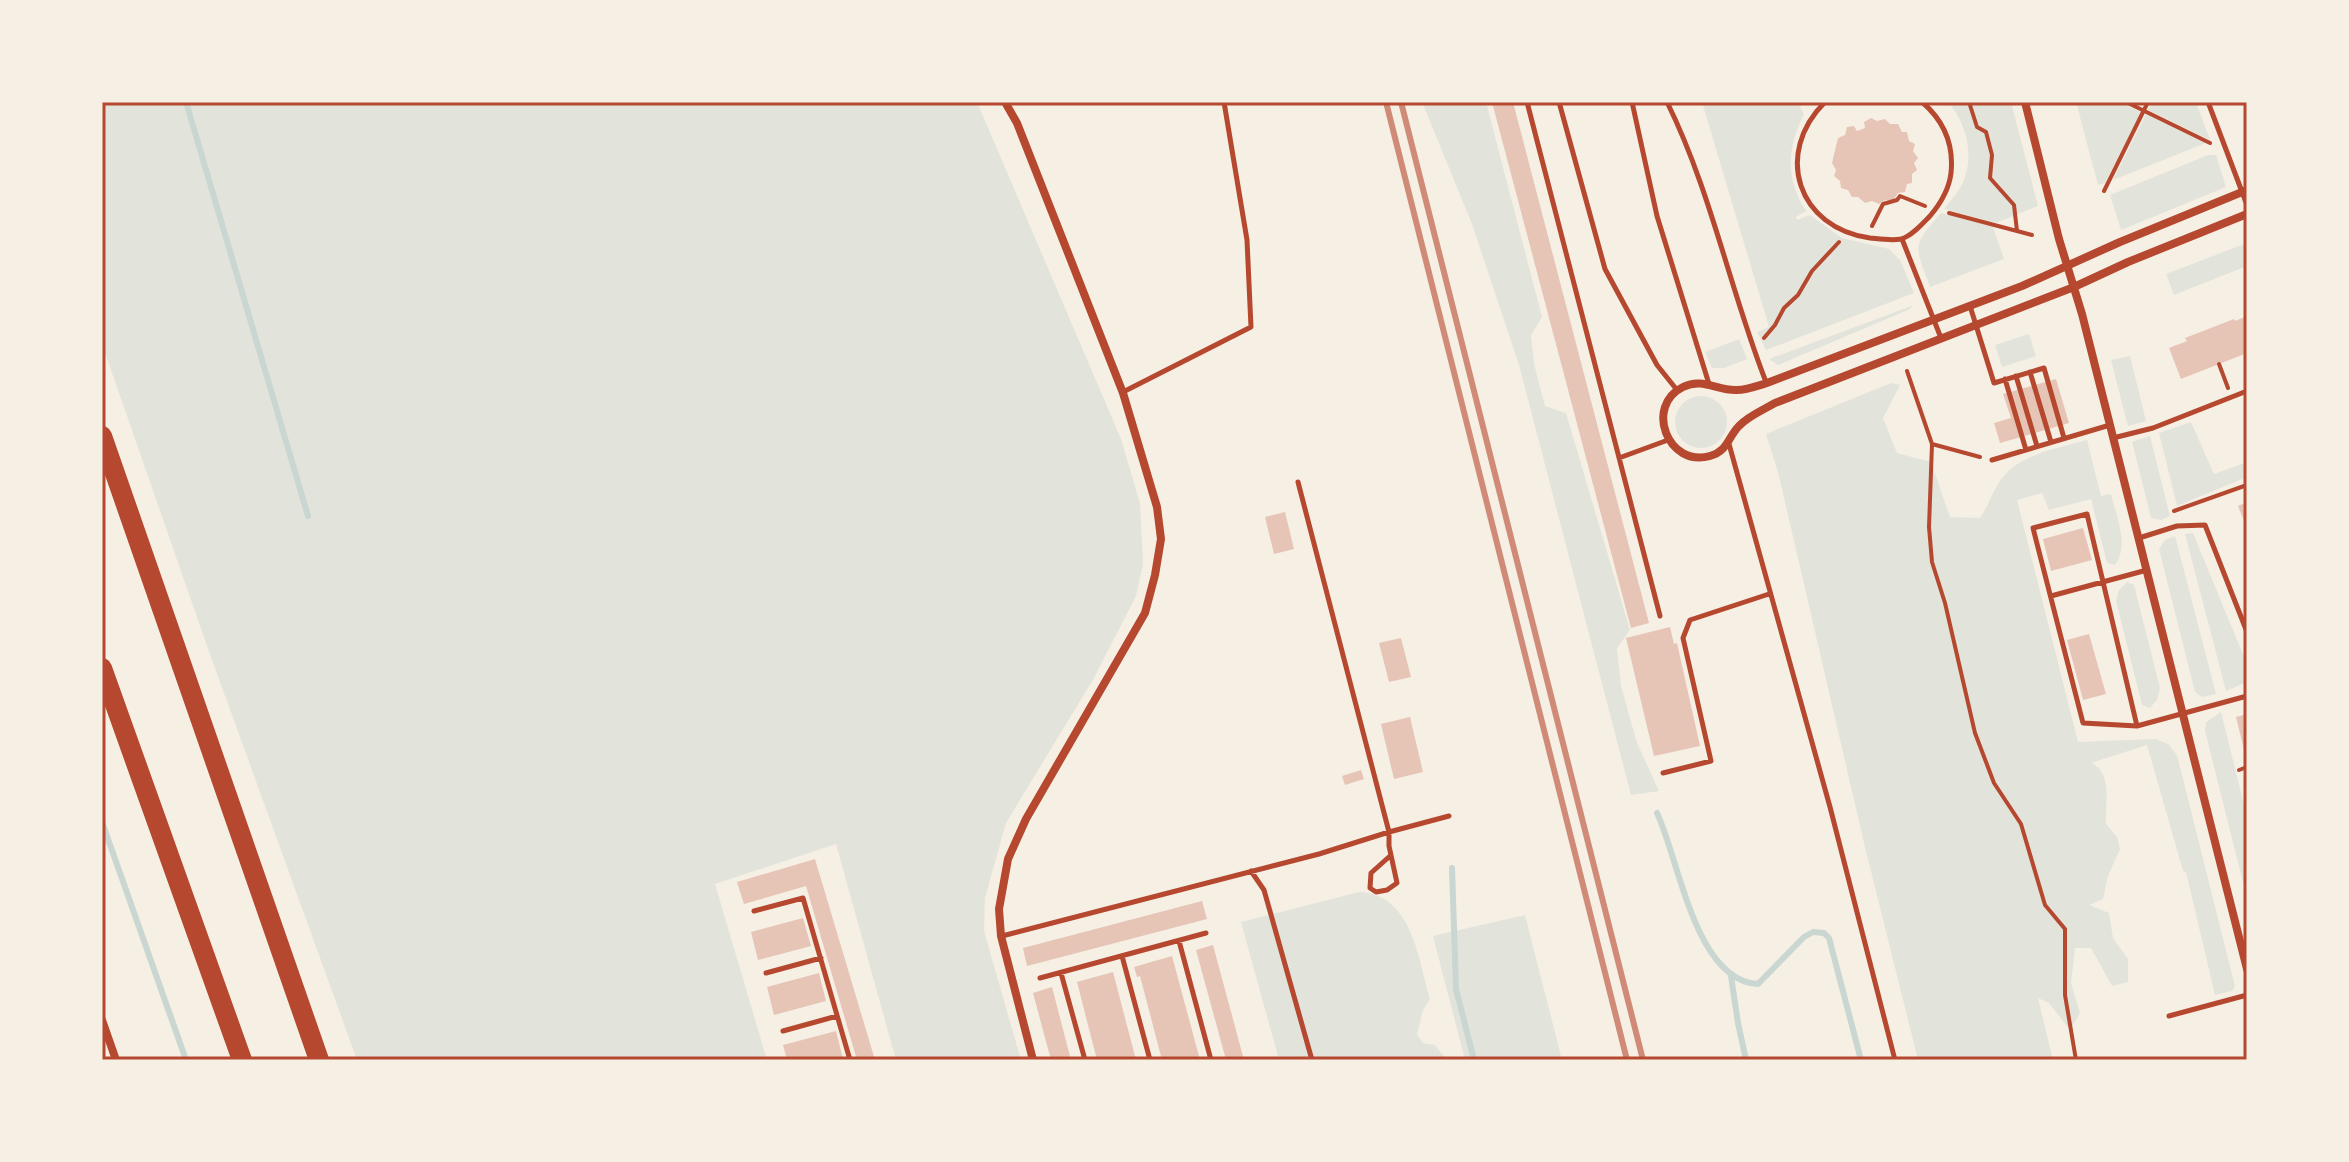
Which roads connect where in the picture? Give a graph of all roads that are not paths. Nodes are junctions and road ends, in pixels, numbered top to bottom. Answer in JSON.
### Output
{"nodes":[{"id":1,"x":1005,"y":102,"type":"edge"},
{"id":2,"x":1224,"y":102,"type":"edge"},
{"id":3,"x":1527,"y":102,"type":"edge"},
{"id":4,"x":1559,"y":102,"type":"edge"},
{"id":5,"x":1632,"y":102,"type":"edge"},
{"id":6,"x":1667,"y":102,"type":"edge"},
{"id":7,"x":1825,"y":102,"type":"edge"},
{"id":8,"x":1922,"y":102,"type":"edge"},
{"id":9,"x":2025,"y":102,"type":"edge"},
{"id":10,"x":2208,"y":102,"type":"edge"},
{"id":11,"x":2244,"y":191,"type":"edge"},
{"id":12,"x":2247,"y":205,"type":"edge"},
{"id":13,"x":2247,"y":214,"type":"edge"},
{"id":14,"x":1902,"y":239,"type":"junction"},
{"id":15,"x":2067,"y":266,"type":"junction"},
{"id":16,"x":2074,"y":287,"type":"junction"},
{"id":17,"x":1970,"y":306,"type":"junction"},
{"id":18,"x":1933,"y":319,"type":"junction"},
{"id":19,"x":1976,"y":325,"type":"junction"},
{"id":20,"x":1941,"y":339,"type":"junction"},
{"id":21,"x":2030,"y":372,"type":"junction"},
{"id":22,"x":2016,"y":376,"type":"junction"},
{"id":23,"x":2005,"y":379,"type":"junction"},
{"id":24,"x":1767,"y":383,"type":"junction"},
{"id":25,"x":1709,"y":384,"type":"junction"},
{"id":26,"x":1677,"y":390,"type":"junction"},
{"id":27,"x":2247,"y":391,"type":"edge"},
{"id":28,"x":1123,"y":393,"type":"junction"},
{"id":29,"x":2110,"y":425,"type":"junction"},
{"id":30,"x":102,"y":436,"type":"edge"},
{"id":31,"x":2064,"y":438,"type":"junction"},
{"id":32,"x":2113,"y":438,"type":"junction"},
{"id":33,"x":1668,"y":440,"type":"junction"},
{"id":34,"x":2051,"y":442,"type":"junction"},
{"id":35,"x":1729,"y":444,"type":"junction"},
{"id":36,"x":2037,"y":446,"type":"junction"},
{"id":37,"x":2026,"y":450,"type":"junction"},
{"id":38,"x":1619,"y":458,"type":"junction"},
{"id":39,"x":1992,"y":460,"type":"road end"},
{"id":40,"x":1298,"y":482,"type":"dead end"},
{"id":41,"x":2139,"y":538,"type":"junction"},
{"id":42,"x":2147,"y":570,"type":"junction"},
{"id":43,"x":2103,"y":582,"type":"junction"},
{"id":44,"x":1769,"y":594,"type":"junction"},
{"id":45,"x":2051,"y":596,"type":"junction"},
{"id":46,"x":1660,"y":616,"type":"dead end"},
{"id":47,"x":2247,"y":632,"type":"edge"},
{"id":48,"x":102,"y":668,"type":"edge"},
{"id":49,"x":2247,"y":696,"type":"edge"},
{"id":50,"x":2183,"y":715,"type":"junction"},
{"id":51,"x":2137,"y":726,"type":"junction"},
{"id":52,"x":1663,"y":773,"type":"dead end"},
{"id":53,"x":1449,"y":816,"type":"dead end"},
{"id":54,"x":1389,"y":832,"type":"junction"},
{"id":55,"x":1390,"y":856,"type":"junction"},
{"id":56,"x":1251,"y":871,"type":"junction"},
{"id":57,"x":754,"y":911,"type":"dead end"},
{"id":58,"x":1206,"y":933,"type":"dead end"},
{"id":59,"x":1001,"y":936,"type":"junction"},
{"id":60,"x":1179,"y":941,"type":"junction"},
{"id":61,"x":1122,"y":956,"type":"junction"},
{"id":62,"x":821,"y":958,"type":"junction"},
{"id":63,"x":2247,"y":969,"type":"edge"},
{"id":64,"x":766,"y":973,"type":"dead end"},
{"id":65,"x":1061,"y":973,"type":"junction"},
{"id":66,"x":1040,"y":978,"type":"dead end"},
{"id":67,"x":2247,"y":995,"type":"edge"},
{"id":68,"x":837,"y":1016,"type":"junction"},
{"id":69,"x":2169,"y":1016,"type":"dead end"},
{"id":70,"x":102,"y":1020,"type":"edge"},
{"id":71,"x":783,"y":1031,"type":"dead end"},
{"id":72,"x":116,"y":1060,"type":"edge"},
{"id":73,"x":242,"y":1060,"type":"edge"},
{"id":74,"x":319,"y":1060,"type":"edge"},
{"id":75,"x":850,"y":1060,"type":"edge"},
{"id":76,"x":1033,"y":1060,"type":"edge"},
{"id":77,"x":1085,"y":1060,"type":"edge"},
{"id":78,"x":1150,"y":1060,"type":"edge"},
{"id":79,"x":1211,"y":1060,"type":"edge"},
{"id":80,"x":1312,"y":1060,"type":"edge"},
{"id":81,"x":1895,"y":1060,"type":"edge"}],
"edges":[{"from":1,"to":28,"type":"street"},
{"from":2,"to":28,"type":"lane"},
{"from":3,"to":38,"type":"lane"},
{"from":4,"to":26,"type":"lane"},
{"from":5,"to":25,"type":"lane"},
{"from":6,"to":24,"type":"lane"},
{"from":7,"to":14,"type":"lane"},
{"from":8,"to":14,"type":"lane"},
{"from":9,"to":15,"type":"street"},
{"from":10,"to":11,"type":"lane"},
{"from":11,"to":12,"type":"lane"},
{"from":11,"to":15,"type":"street"},
{"from":13,"to":16,"type":"street"},
{"from":14,"to":18,"type":"lane"},
{"from":15,"to":16,"type":"street"},
{"from":15,"to":17,"type":"street"},
{"from":16,"to":19,"type":"street"},
{"from":16,"to":29,"type":"street"},
{"from":17,"to":18,"type":"street"},
{"from":17,"to":19,"type":"lane"},
{"from":18,"to":20,"type":"lane"},
{"from":18,"to":24,"type":"street"},
{"from":19,"to":20,"type":"street"},
{"from":19,"to":23,"type":"lane"},
{"from":20,"to":35,"type":"street"},
{"from":21,"to":22,"type":"lane"},
{"from":21,"to":31,"type":"lane"},
{"from":21,"to":34,"type":"lane"},
{"from":22,"to":23,"type":"lane"},
{"from":22,"to":36,"type":"lane"},
{"from":23,"to":37,"type":"lane"},
{"from":24,"to":25,"type":"street"},
{"from":25,"to":26,"type":"street"},
{"from":26,"to":33,"type":"street"},
{"from":27,"to":32,"type":"lane"},
{"from":28,"to":59,"type":"street"},
{"from":29,"to":31,"type":"lane"},
{"from":29,"to":32,"type":"street"},
{"from":30,"to":74,"type":"highway"},
{"from":31,"to":34,"type":"lane"},
{"from":32,"to":41,"type":"street"},
{"from":33,"to":35,"type":"street"},
{"from":33,"to":38,"type":"lane"},
{"from":34,"to":36,"type":"lane"},
{"from":35,"to":44,"type":"lane"},
{"from":36,"to":37,"type":"lane"},
{"from":37,"to":39,"type":"lane"},
{"from":38,"to":46,"type":"lane"},
{"from":40,"to":54,"type":"lane"},
{"from":41,"to":42,"type":"street"},
{"from":41,"to":47,"type":"lane"},
{"from":42,"to":43,"type":"lane"},
{"from":42,"to":50,"type":"street"},
{"from":43,"to":45,"type":"lane"},
{"from":43,"to":45,"type":"lane"},
{"from":43,"to":51,"type":"lane"},
{"from":44,"to":52,"type":"lane"},
{"from":44,"to":81,"type":"lane"},
{"from":45,"to":51,"type":"lane"},
{"from":48,"to":73,"type":"highway"},
{"from":49,"to":50,"type":"lane"},
{"from":50,"to":51,"type":"lane"},
{"from":50,"to":63,"type":"street"},
{"from":53,"to":54,"type":"lane"},
{"from":54,"to":55,"type":"lane"},
{"from":54,"to":56,"type":"lane"},
{"from":55,"to":55,"type":"lane"},
{"from":56,"to":59,"type":"lane"},
{"from":56,"to":80,"type":"lane"},
{"from":57,"to":62,"type":"lane"},
{"from":58,"to":60,"type":"lane"},
{"from":59,"to":76,"type":"street"},
{"from":60,"to":61,"type":"lane"},
{"from":60,"to":79,"type":"lane"},
{"from":61,"to":65,"type":"lane"},
{"from":61,"to":78,"type":"lane"},
{"from":62,"to":64,"type":"lane"},
{"from":62,"to":68,"type":"lane"},
{"from":65,"to":66,"type":"lane"},
{"from":65,"to":77,"type":"lane"},
{"from":67,"to":69,"type":"lane"},
{"from":68,"to":71,"type":"lane"},
{"from":68,"to":75,"type":"lane"},
{"from":70,"to":72,"type":"street"}]}
